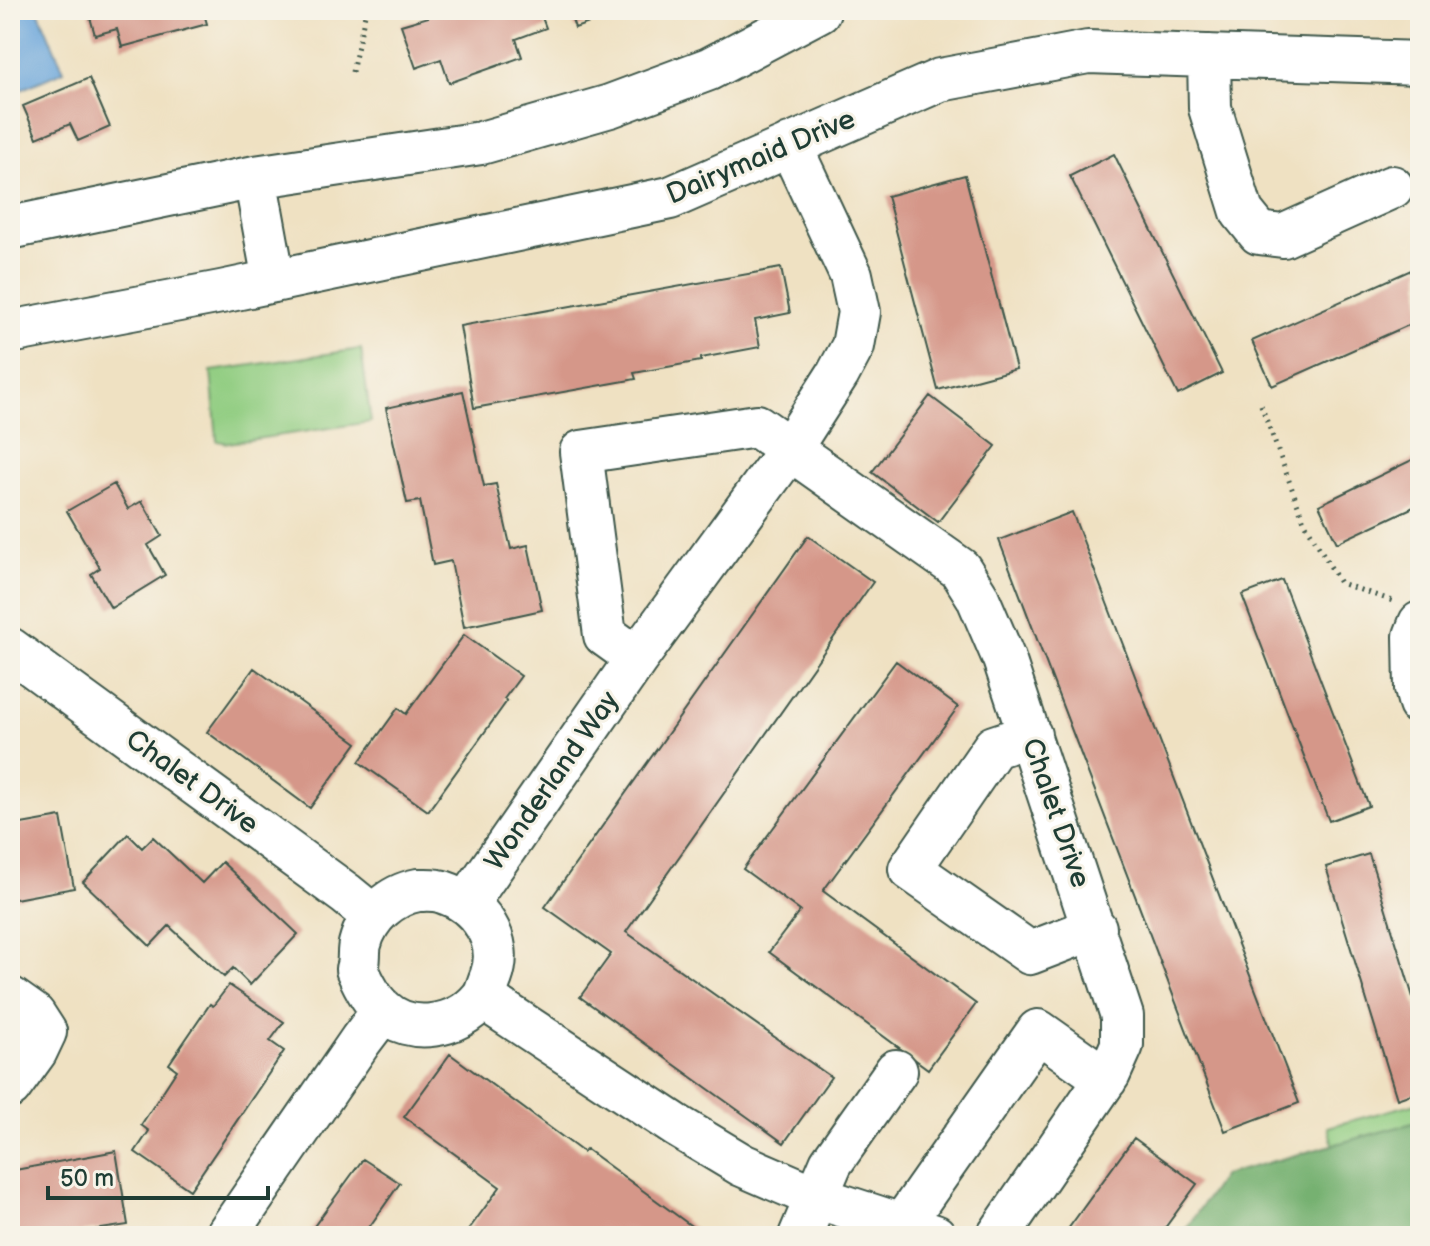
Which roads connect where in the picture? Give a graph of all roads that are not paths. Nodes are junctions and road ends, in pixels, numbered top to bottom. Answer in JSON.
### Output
{"nodes":[{"id":1,"x":819,"y":11,"type":"edge"},
{"id":2,"x":1209,"y":56,"type":"junction"},
{"id":3,"x":1420,"y":63,"type":"edge"},
{"id":4,"x":790,"y":145,"type":"junction"},
{"id":5,"x":255,"y":177,"type":"junction"},
{"id":6,"x":1392,"y":187,"type":"dead end"},
{"id":7,"x":10,"y":228,"type":"edge"},
{"id":8,"x":274,"y":281,"type":"junction"},
{"id":9,"x":10,"y":332,"type":"edge"},
{"id":10,"x":790,"y":449,"type":"junction"},
{"id":11,"x":1407,"y":612,"type":"edge"},
{"id":12,"x":12,"y":654,"type":"edge"},
{"id":13,"x":637,"y":658,"type":"junction"},
{"id":14,"x":1420,"y":704,"type":"edge"},
{"id":15,"x":1030,"y":735,"type":"junction"},
{"id":16,"x":467,"y":903,"type":"junction"},
{"id":17,"x":373,"y":916,"type":"junction"},
{"id":18,"x":1095,"y":928,"type":"junction"},
{"id":19,"x":10,"y":998,"type":"edge"},
{"id":20,"x":483,"y":998,"type":"junction"},
{"id":21,"x":383,"y":1011,"type":"junction"},
{"id":22,"x":896,"y":1071,"type":"dead end"},
{"id":23,"x":1106,"y":1079,"type":"junction"},
{"id":24,"x":10,"y":1087,"type":"edge"},
{"id":25,"x":816,"y":1197,"type":"junction"},
{"id":26,"x":918,"y":1230,"type":"edge"},
{"id":27,"x":226,"y":1236,"type":"edge"},
{"id":28,"x":800,"y":1236,"type":"edge"},
{"id":29,"x":998,"y":1236,"type":"edge"}],
"edges":[{"from":1,"to":5,"type":"street"},
{"from":2,"to":3,"type":"street","name":"Dairymaid Drive"},
{"from":2,"to":4,"type":"street","name":"Dairymaid Drive"},
{"from":2,"to":6,"type":"street"},
{"from":4,"to":8,"type":"street","name":"Dairymaid Drive"},
{"from":4,"to":10,"type":"street","name":"Wonderland Way"},
{"from":5,"to":7,"type":"street"},
{"from":5,"to":8,"type":"street"},
{"from":8,"to":9,"type":"street","name":"Dairymaid Drive"},
{"from":10,"to":13,"type":"street","name":"Wonderland Way"},
{"from":10,"to":13,"type":"street"},
{"from":10,"to":15,"type":"street","name":"Chalet Drive"},
{"from":11,"to":14,"type":"street"},
{"from":12,"to":17,"type":"street","name":"Chalet Drive"},
{"from":13,"to":16,"type":"street","name":"Wonderland Way"},
{"from":15,"to":18,"type":"street","name":"Chalet Drive"},
{"from":15,"to":18,"type":"street"},
{"from":16,"to":17,"type":"street"},
{"from":16,"to":20,"type":"street"},
{"from":17,"to":21,"type":"street"},
{"from":18,"to":23,"type":"street","name":"Chalet Drive"},
{"from":19,"to":24,"type":"street"},
{"from":20,"to":21,"type":"street"},
{"from":20,"to":25,"type":"street"},
{"from":21,"to":27,"type":"street"},
{"from":22,"to":25,"type":"street"},
{"from":23,"to":26,"type":"street"},
{"from":23,"to":29,"type":"street","name":"Chalet Drive"},
{"from":25,"to":26,"type":"street"},
{"from":25,"to":28,"type":"street"}]}
